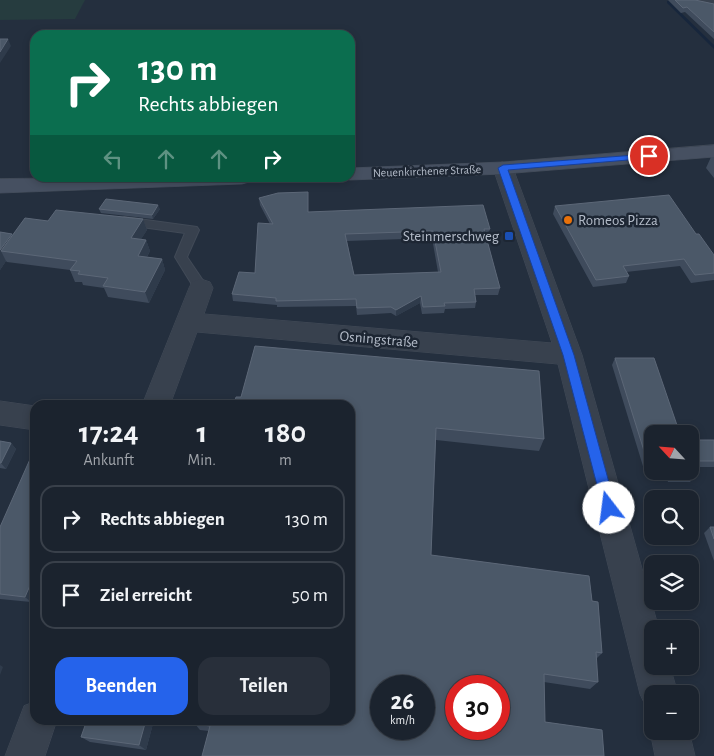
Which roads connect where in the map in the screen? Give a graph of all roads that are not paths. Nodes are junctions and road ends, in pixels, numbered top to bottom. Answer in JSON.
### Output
{"nodes":[{"id":1,"x":696,"y":0,"type":"edge"},
{"id":2,"x":714,"y":3,"type":"edge"},
{"id":3,"x":714,"y":151,"type":"edge"},
{"id":4,"x":503,"y":168,"type":"junction"},
{"id":5,"x":355,"y":174,"type":"edge"},
{"id":6,"x":121,"y":182,"type":"edge"},
{"id":7,"x":0,"y":186,"type":"edge"},
{"id":8,"x":114,"y":220,"type":"edge"},
{"id":9,"x":201,"y":288,"type":"joint"},
{"id":10,"x":188,"y":322,"type":"junction"},
{"id":11,"x":569,"y":355,"type":"junction"},
{"id":12,"x":158,"y":400,"type":"edge"},
{"id":13,"x":0,"y":413,"type":"edge"},
{"id":14,"x":30,"y":417,"type":"edge"},
{"id":15,"x":657,"y":685,"type":"edge"},
{"id":16,"x":36,"y":725,"type":"edge"},
{"id":17,"x":671,"y":740,"type":"edge"},
{"id":18,"x":25,"y":756,"type":"edge"},
{"id":19,"x":675,"y":756,"type":"edge"}],
"edges":[{"from":1,"to":2,"type":"street"},
{"from":3,"to":4,"type":"main road","name":"Neuenkirchener Straße"},
{"from":4,"to":5,"type":"main road","name":"Neuenkirchener Straße"},
{"from":4,"to":11,"type":"street"},
{"from":6,"to":7,"type":"main road"},
{"from":8,"to":9,"type":"lane"},
{"from":9,"to":10,"type":"street"},
{"from":10,"to":11,"type":"street","name":"Osningstraße"},
{"from":10,"to":12,"type":"street"},
{"from":11,"to":15,"type":"street"},
{"from":13,"to":14,"type":"street"},
{"from":16,"to":18,"type":"street"},
{"from":17,"to":19,"type":"street"}]}
